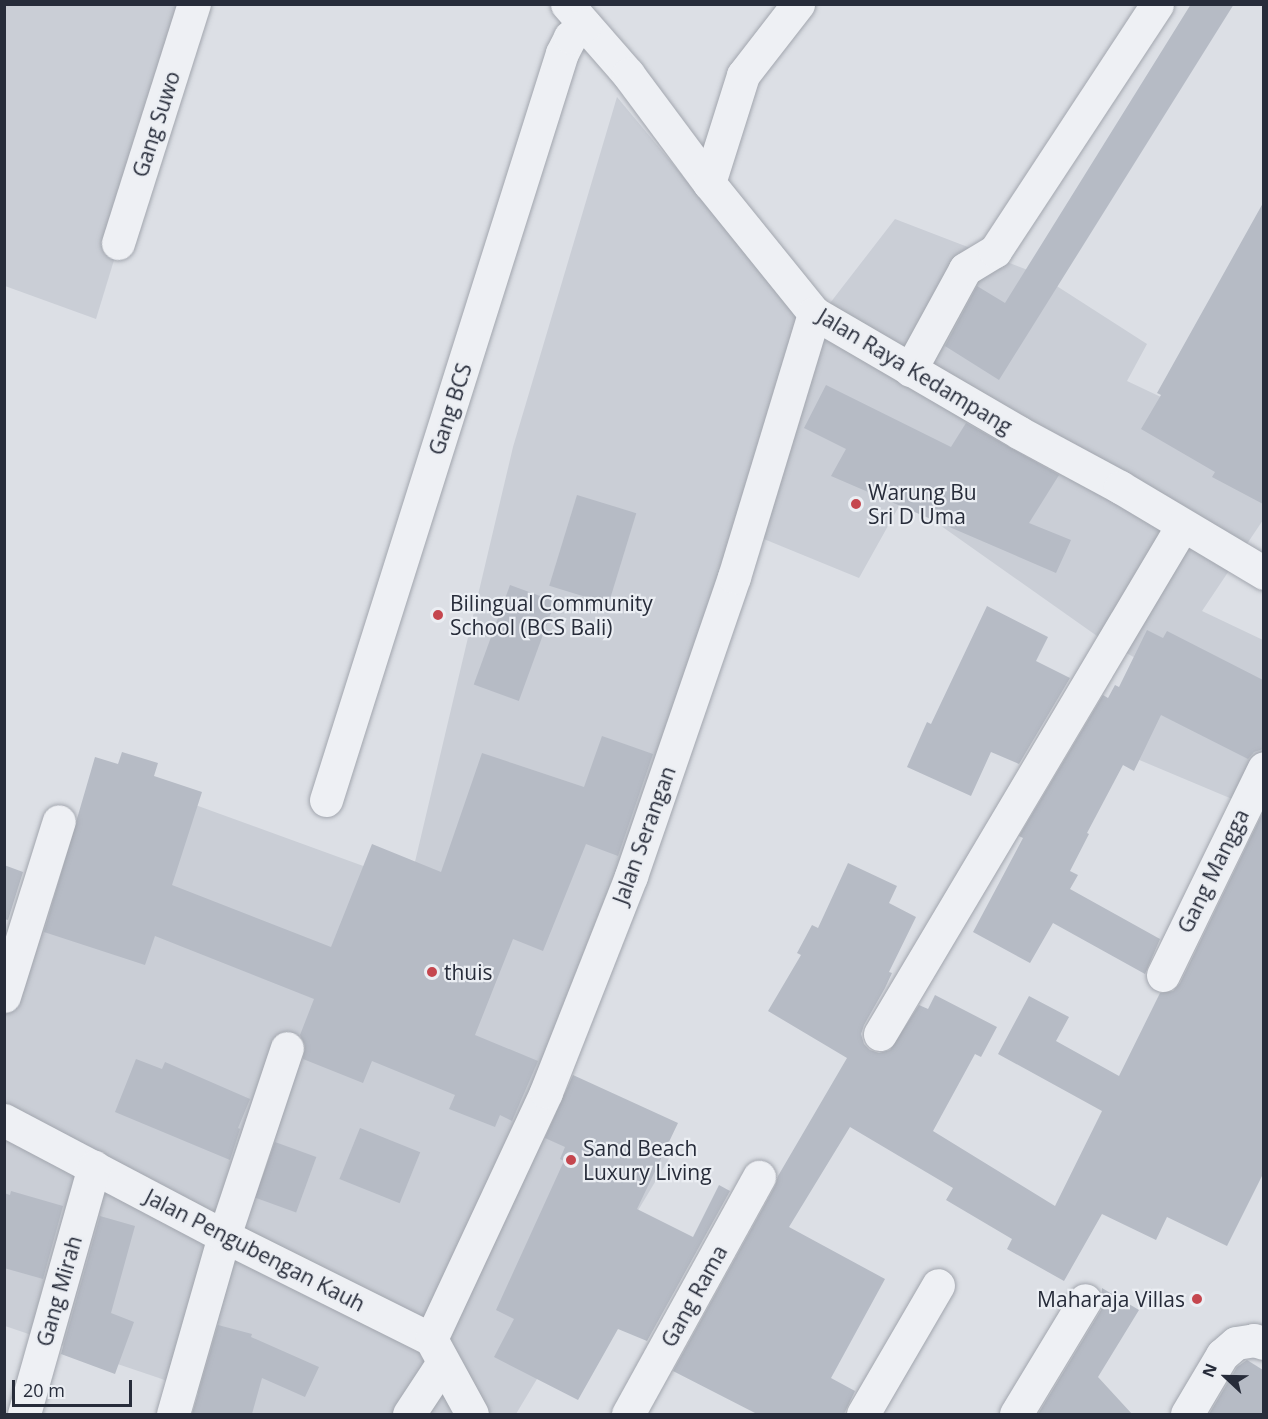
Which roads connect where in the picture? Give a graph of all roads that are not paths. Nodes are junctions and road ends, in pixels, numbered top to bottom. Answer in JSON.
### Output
{"nodes":[{"id":1,"x":194,"y":4,"type":"edge"},
{"id":2,"x":798,"y":4,"type":"edge"},
{"id":3,"x":1157,"y":4,"type":"edge"},
{"id":4,"x":576,"y":15,"type":"edge"},
{"id":5,"x":709,"y":183,"type":"junction"},
{"id":6,"x":118,"y":243,"type":"dead end"},
{"id":7,"x":814,"y":313,"type":"junction"},
{"id":8,"x":910,"y":370,"type":"junction"},
{"id":9,"x":1182,"y":526,"type":"junction"},
{"id":10,"x":1263,"y":573,"type":"edge"},
{"id":11,"x":1263,"y":768,"type":"edge"},
{"id":12,"x":326,"y":800,"type":"dead end"},
{"id":13,"x":59,"y":821,"type":"dead end"},
{"id":14,"x":1163,"y":975,"type":"dead end"},
{"id":15,"x":4,"y":996,"type":"edge"},
{"id":16,"x":880,"y":1034,"type":"dead end"},
{"id":17,"x":287,"y":1048,"type":"dead end"},
{"id":18,"x":4,"y":1120,"type":"edge"},
{"id":19,"x":94,"y":1167,"type":"junction"},
{"id":20,"x":759,"y":1177,"type":"dead end"},
{"id":21,"x":224,"y":1236,"type":"junction"},
{"id":22,"x":938,"y":1285,"type":"dead end"},
{"id":23,"x":1085,"y":1300,"type":"dead end"},
{"id":24,"x":1263,"y":1343,"type":"edge"},
{"id":25,"x":436,"y":1352,"type":"junction"},
{"id":26,"x":24,"y":1414,"type":"edge"},
{"id":27,"x":173,"y":1414,"type":"edge"},
{"id":28,"x":409,"y":1414,"type":"edge"},
{"id":29,"x":472,"y":1414,"type":"edge"},
{"id":30,"x":628,"y":1414,"type":"edge"},
{"id":31,"x":863,"y":1414,"type":"edge"},
{"id":32,"x":1017,"y":1414,"type":"edge"},
{"id":33,"x":1187,"y":1414,"type":"edge"}],
"edges":[{"from":1,"to":6,"type":"street","name":"Gang Suwo"},
{"from":2,"to":5,"type":"street"},
{"from":3,"to":8,"type":"street"},
{"from":4,"to":5,"type":"street","name":"Jalan Raya Kedampang"},
{"from":4,"to":12,"type":"street","name":"Gang BCS"},
{"from":5,"to":7,"type":"street","name":"Jalan Raya Kedampang"},
{"from":7,"to":8,"type":"street","name":"Jalan Raya Kedampang"},
{"from":7,"to":25,"type":"street","name":"Jalan Serangan"},
{"from":8,"to":9,"type":"street","name":"Jalan Raya Kedampang"},
{"from":9,"to":10,"type":"street","name":"Jalan Raya Kedampang"},
{"from":9,"to":16,"type":"street"},
{"from":11,"to":14,"type":"street","name":"Gang Mangga"},
{"from":13,"to":15,"type":"street"},
{"from":17,"to":21,"type":"street"},
{"from":18,"to":19,"type":"street","name":"Jalan Pengubengan Kauh"},
{"from":19,"to":21,"type":"street","name":"Jalan Pengubengan Kauh"},
{"from":19,"to":26,"type":"street","name":"Gang Mirah"},
{"from":20,"to":30,"type":"street","name":"Gang Rama"},
{"from":21,"to":25,"type":"street","name":"Jalan Pengubengan Kauh"},
{"from":21,"to":27,"type":"street"},
{"from":22,"to":31,"type":"street"},
{"from":23,"to":32,"type":"street"},
{"from":24,"to":33,"type":"street"},
{"from":25,"to":28,"type":"street","name":"Jalan Serangan"},
{"from":25,"to":29,"type":"street"}]}
